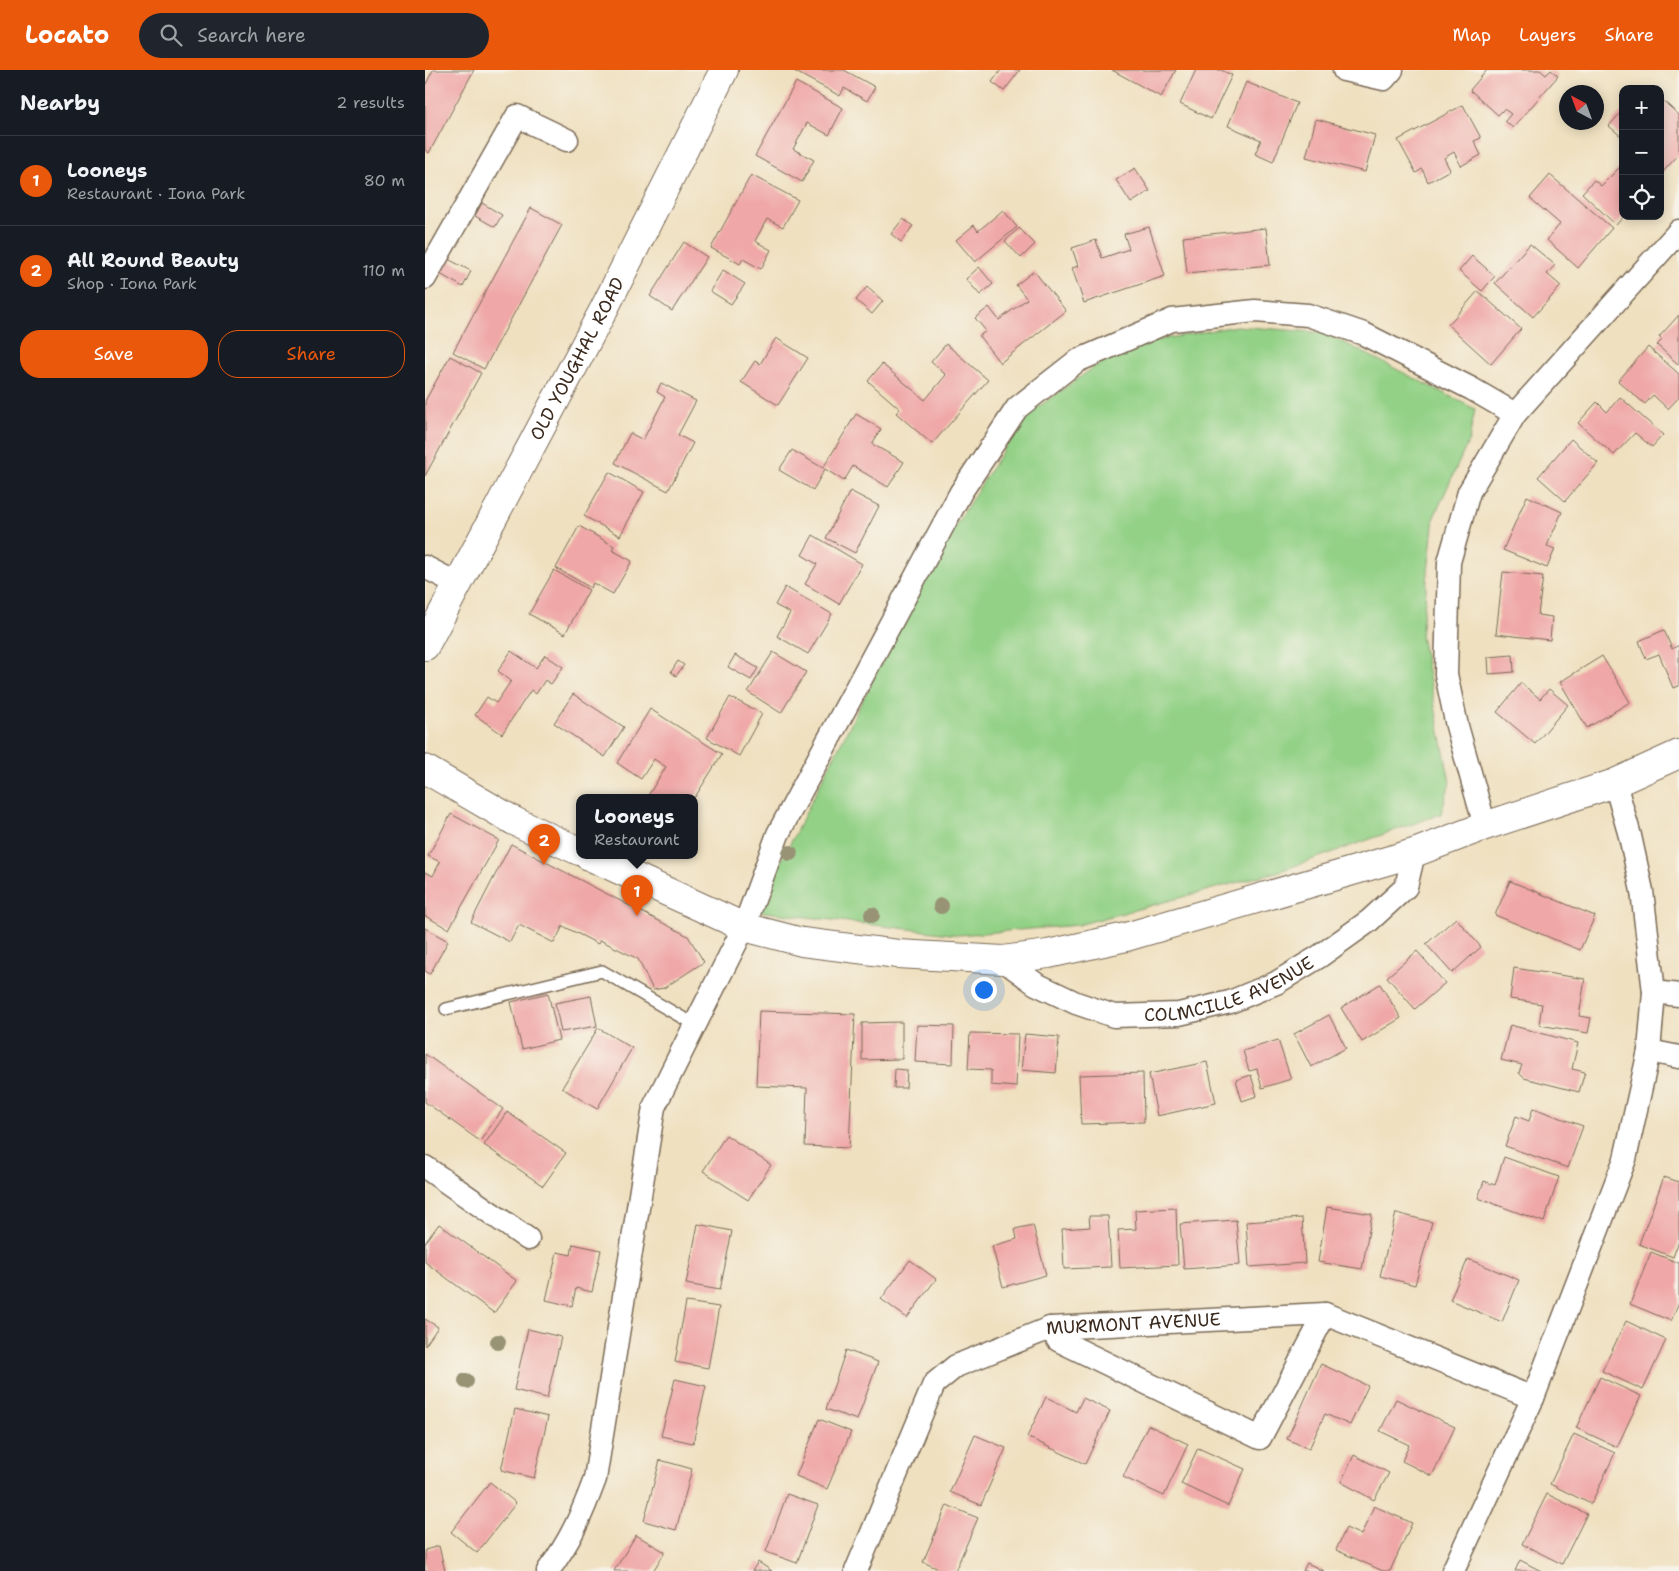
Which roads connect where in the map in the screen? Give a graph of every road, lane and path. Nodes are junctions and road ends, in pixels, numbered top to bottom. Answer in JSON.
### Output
{"nodes":[{"id":1,"x":724,"y":70,"type":"edge"},
{"id":2,"x":1345,"y":70,"type":"edge"},
{"id":3,"x":1392,"y":70,"type":"edge"},
{"id":4,"x":567,"y":140,"type":"dead end"},
{"id":5,"x":1679,"y":231,"type":"edge"},
{"id":6,"x":425,"y":278,"type":"edge"},
{"id":7,"x":1515,"y":414,"type":"junction"},
{"id":8,"x":425,"y":566,"type":"edge"},
{"id":9,"x":458,"y":584,"type":"junction"},
{"id":10,"x":425,"y":646,"type":"edge"},
{"id":11,"x":1679,"y":754,"type":"edge"},
{"id":12,"x":425,"y":769,"type":"edge"},
{"id":13,"x":1615,"y":784,"type":"junction"},
{"id":14,"x":1485,"y":826,"type":"junction"},
{"id":15,"x":576,"y":850,"type":"edge"},
{"id":16,"x":1414,"y":853,"type":"junction"},
{"id":17,"x":596,"y":859,"type":"edge"},
{"id":18,"x":744,"y":927,"type":"junction"},
{"id":19,"x":1003,"y":960,"type":"junction"},
{"id":20,"x":1654,"y":992,"type":"junction"},
{"id":21,"x":1679,"y":995,"type":"edge"},
{"id":22,"x":446,"y":1010,"type":"dead end"},
{"id":23,"x":695,"y":1025,"type":"junction"},
{"id":24,"x":1649,"y":1051,"type":"junction"},
{"id":25,"x":1679,"y":1056,"type":"edge"},
{"id":26,"x":426,"y":1170,"type":"edge"},
{"id":27,"x":528,"y":1239,"type":"dead end"},
{"id":28,"x":1325,"y":1314,"type":"junction"},
{"id":29,"x":1050,"y":1328,"type":"junction"},
{"id":30,"x":1533,"y":1398,"type":"junction"},
{"id":31,"x":548,"y":1571,"type":"edge"},
{"id":32,"x":856,"y":1571,"type":"edge"},
{"id":33,"x":1453,"y":1571,"type":"edge"}],
"edges":[{"from":1,"to":9,"type":"street","name":"OLD YOUGHAL ROAD"},
{"from":2,"to":3,"type":"street"},
{"from":4,"to":6,"type":"street"},
{"from":5,"to":7,"type":"street"},
{"from":7,"to":14,"type":"street"},
{"from":7,"to":18,"type":"street"},
{"from":8,"to":9,"type":"street"},
{"from":9,"to":10,"type":"street","name":"OLD YOUGHAL ROAD"},
{"from":11,"to":13,"type":"street"},
{"from":12,"to":15,"type":"street"},
{"from":13,"to":14,"type":"street"},
{"from":13,"to":20,"type":"street"},
{"from":14,"to":16,"type":"street"},
{"from":16,"to":19,"type":"street"},
{"from":16,"to":19,"type":"street","name":"COLMCILLE AVENUE"},
{"from":17,"to":18,"type":"street"},
{"from":18,"to":19,"type":"street"},
{"from":18,"to":23,"type":"street"},
{"from":20,"to":21,"type":"street"},
{"from":20,"to":24,"type":"street"},
{"from":22,"to":23,"type":"lane"},
{"from":23,"to":31,"type":"street"},
{"from":24,"to":25,"type":"street"},
{"from":24,"to":30,"type":"street"},
{"from":26,"to":27,"type":"street"},
{"from":28,"to":29,"type":"street","name":"MURMONT AVENUE"},
{"from":28,"to":29,"type":"street"},
{"from":28,"to":30,"type":"street","name":"MURMONT AVENUE"},
{"from":29,"to":32,"type":"street","name":"MURMONT AVENUE"},
{"from":30,"to":33,"type":"street"}]}
